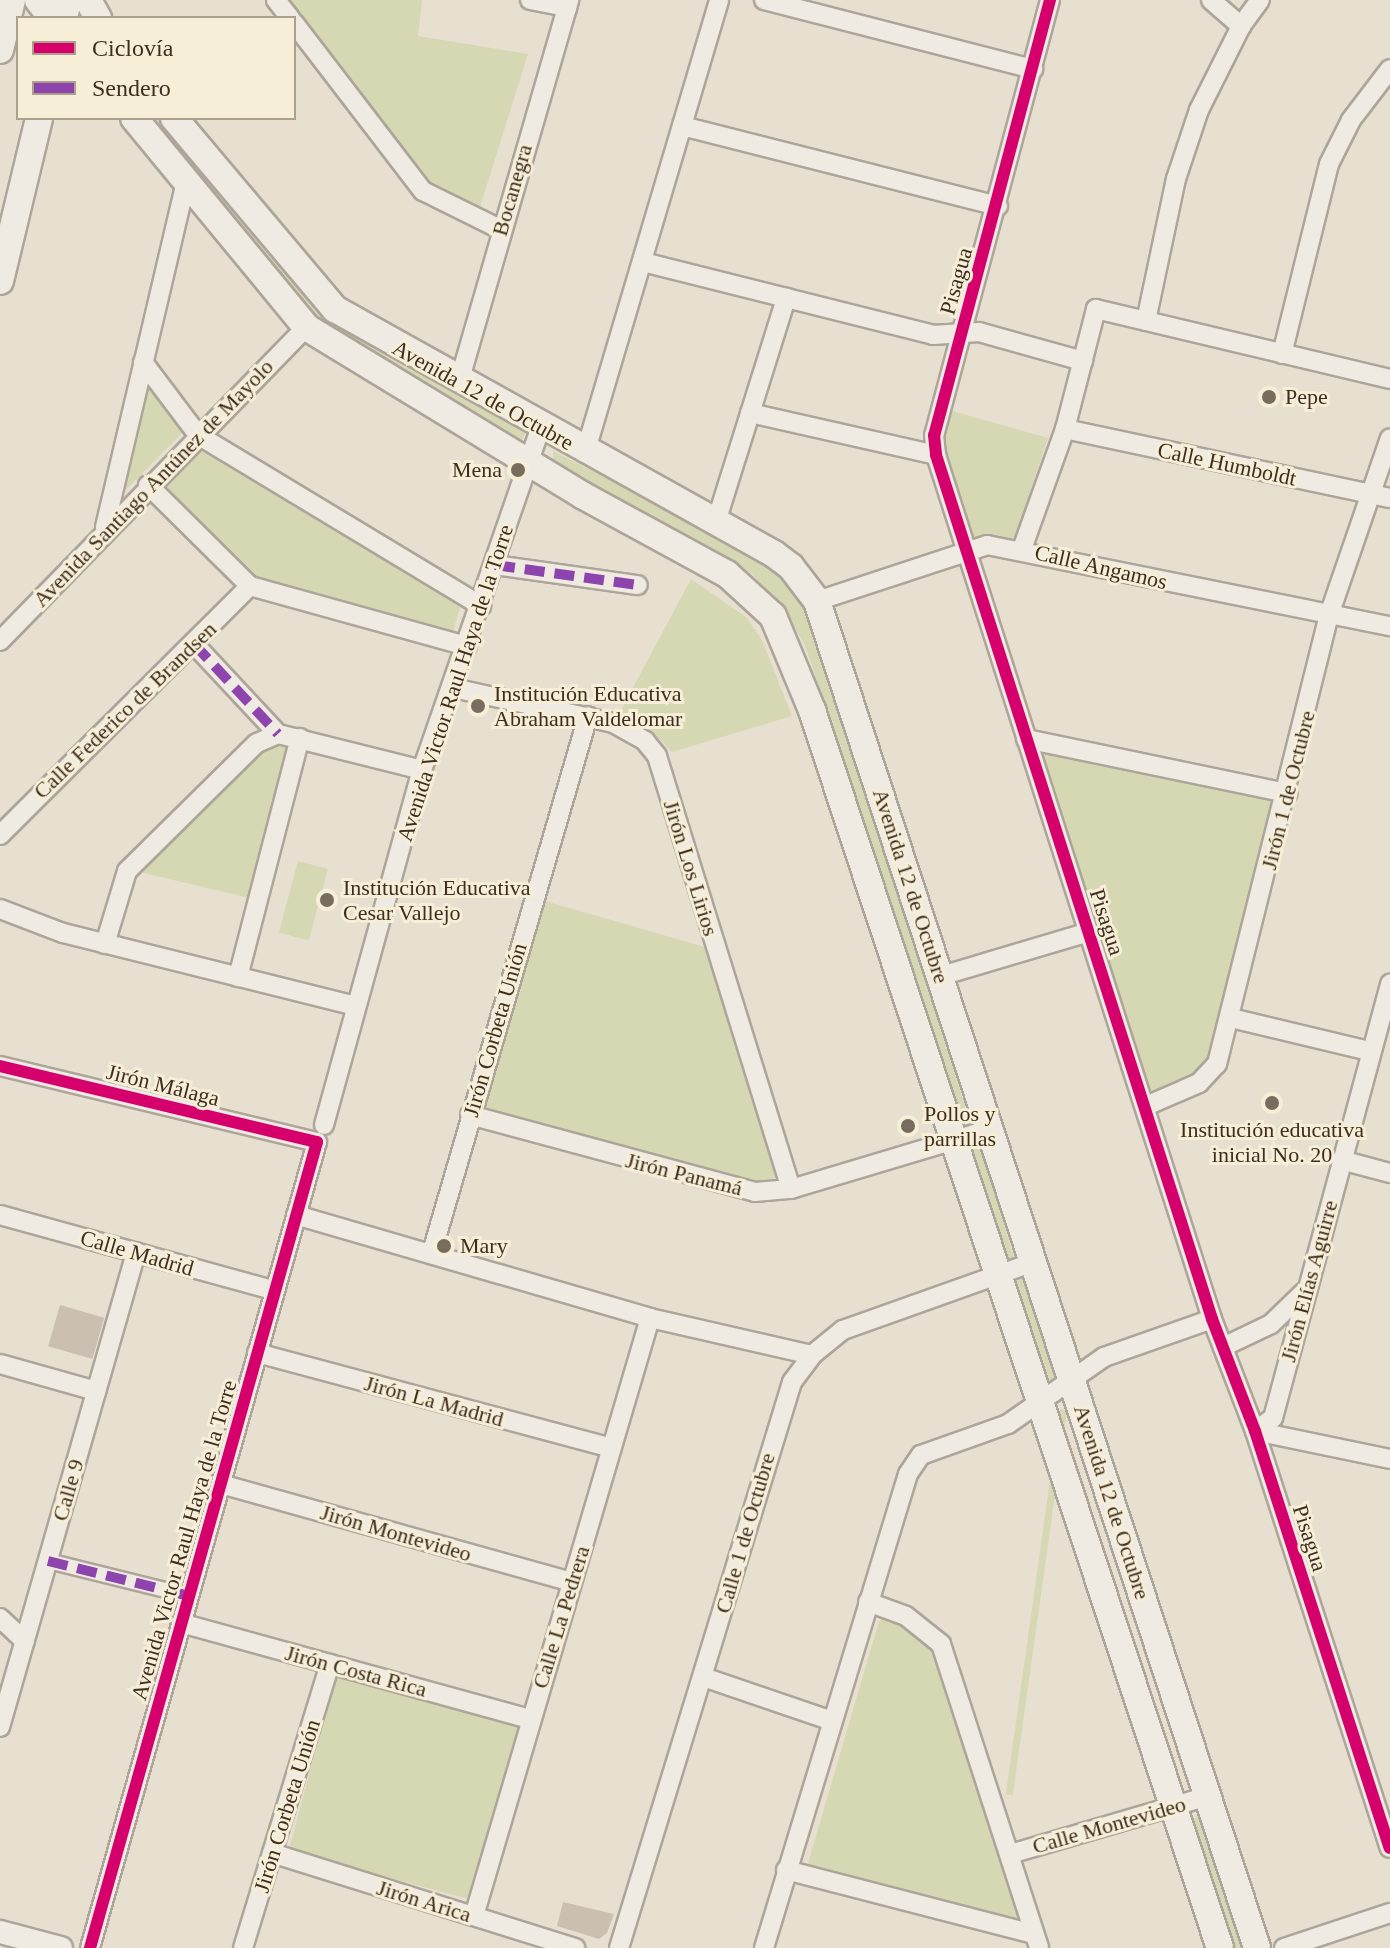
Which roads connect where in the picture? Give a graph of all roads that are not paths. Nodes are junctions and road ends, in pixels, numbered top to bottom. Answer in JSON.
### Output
{"nodes":[{"id":1,"x":12,"y":0,"type":"edge"},
{"id":2,"x":38,"y":0,"type":"edge"},
{"id":3,"x":276,"y":0,"type":"edge"},
{"id":4,"x":530,"y":0,"type":"edge"},
{"id":5,"x":719,"y":0,"type":"edge"},
{"id":6,"x":764,"y":0,"type":"edge"},
{"id":7,"x":1050,"y":0,"type":"edge"},
{"id":8,"x":1211,"y":0,"type":"edge"},
{"id":9,"x":1260,"y":0,"type":"edge"},
{"id":10,"x":568,"y":4,"type":"edge"},
{"id":11,"x":50,"y":16,"type":"edge"},
{"id":12,"x":289,"y":16,"type":"edge"},
{"id":13,"x":296,"y":25,"type":"edge"},
{"id":14,"x":1241,"y":26,"type":"junction"},
{"id":15,"x":0,"y":50,"type":"edge"},
{"id":16,"x":1033,"y":69,"type":"junction"},
{"id":17,"x":1390,"y":69,"type":"edge"},
{"id":18,"x":39,"y":120,"type":"edge"},
{"id":19,"x":136,"y":120,"type":"edge"},
{"id":20,"x":176,"y":120,"type":"edge"},
{"id":21,"x":682,"y":126,"type":"junction"},
{"id":22,"x":186,"y":182,"type":"junction"},
{"id":23,"x":998,"y":206,"type":"junction"},
{"id":24,"x":500,"y":229,"type":"junction"},
{"id":25,"x":643,"y":262,"type":"junction"},
{"id":26,"x":0,"y":281,"type":"edge"},
{"id":27,"x":786,"y":298,"type":"junction"},
{"id":28,"x":1146,"y":321,"type":"junction"},
{"id":29,"x":306,"y":327,"type":"junction"},
{"id":30,"x":961,"y":335,"type":"junction"},
{"id":31,"x":1282,"y":354,"type":"junction"},
{"id":32,"x":1083,"y":361,"type":"junction"},
{"id":33,"x":143,"y":362,"type":"junction"},
{"id":34,"x":1390,"y":379,"type":"edge"},
{"id":35,"x":459,"y":382,"type":"junction"},
{"id":36,"x":750,"y":413,"type":"junction"},
{"id":37,"x":541,"y":427,"type":"junction"},
{"id":38,"x":1065,"y":429,"type":"junction"},
{"id":39,"x":198,"y":435,"type":"junction"},
{"id":40,"x":1390,"y":438,"type":"edge"},
{"id":41,"x":585,"y":453,"type":"junction"},
{"id":42,"x":936,"y":455,"type":"junction"},
{"id":43,"x":529,"y":463,"type":"junction"},
{"id":44,"x":148,"y":485,"type":"junction"},
{"id":45,"x":1370,"y":495,"type":"junction"},
{"id":46,"x":1390,"y":498,"type":"edge"},
{"id":47,"x":716,"y":522,"type":"junction"},
{"id":48,"x":104,"y":530,"type":"junction"},
{"id":49,"x":1022,"y":549,"type":"junction"},
{"id":50,"x":965,"y":552,"type":"junction"},
{"id":51,"x":495,"y":565,"type":"junction"},
{"id":52,"x":638,"y":585,"type":"dead end"},
{"id":53,"x":250,"y":586,"type":"junction"},
{"id":54,"x":817,"y":601,"type":"junction"},
{"id":55,"x":481,"y":606,"type":"junction"},
{"id":56,"x":1328,"y":618,"type":"junction"},
{"id":57,"x":1390,"y":626,"type":"edge"},
{"id":58,"x":0,"y":641,"type":"edge"},
{"id":59,"x":194,"y":644,"type":"junction"},
{"id":60,"x":467,"y":646,"type":"junction"},
{"id":61,"x":453,"y":688,"type":"junction"},
{"id":62,"x":588,"y":716,"type":"junction"},
{"id":63,"x":278,"y":734,"type":"junction"},
{"id":64,"x":300,"y":738,"type":"junction"},
{"id":65,"x":1026,"y":739,"type":"junction"},
{"id":66,"x":422,"y":770,"type":"junction"},
{"id":67,"x":1287,"y":793,"type":"junction"},
{"id":68,"x":0,"y":835,"type":"edge"},
{"id":69,"x":0,"y":909,"type":"edge"},
{"id":70,"x":1089,"y":932,"type":"junction"},
{"id":71,"x":105,"y":944,"type":"junction"},
{"id":72,"x":941,"y":976,"type":"junction"},
{"id":73,"x":238,"y":977,"type":"junction"},
{"id":74,"x":1390,"y":983,"type":"edge"},
{"id":75,"x":355,"y":1006,"type":"junction"},
{"id":76,"x":1231,"y":1018,"type":"junction"},
{"id":77,"x":1383,"y":1026,"type":"edge"},
{"id":78,"x":1370,"y":1051,"type":"junction"},
{"id":79,"x":0,"y":1066,"type":"edge"},
{"id":80,"x":1146,"y":1106,"type":"junction"},
{"id":81,"x":470,"y":1115,"type":"junction"},
{"id":82,"x":991,"y":1129,"type":"junction"},
{"id":83,"x":321,"y":1134,"type":"junction"},
{"id":84,"x":954,"y":1140,"type":"junction"},
{"id":85,"x":1341,"y":1160,"type":"junction"},
{"id":86,"x":1390,"y":1173,"type":"edge"},
{"id":87,"x":791,"y":1189,"type":"junction"},
{"id":88,"x":0,"y":1215,"type":"edge"},
{"id":89,"x":296,"y":1215,"type":"junction"},
{"id":90,"x":136,"y":1252,"type":"junction"},
{"id":91,"x":432,"y":1252,"type":"junction"},
{"id":92,"x":1034,"y":1262,"type":"junction"},
{"id":93,"x":998,"y":1274,"type":"junction"},
{"id":94,"x":1306,"y":1290,"type":"junction"},
{"id":95,"x":275,"y":1291,"type":"junction"},
{"id":96,"x":650,"y":1318,"type":"junction"},
{"id":97,"x":1212,"y":1319,"type":"junction"},
{"id":98,"x":1223,"y":1347,"type":"junction"},
{"id":99,"x":257,"y":1353,"type":"junction"},
{"id":100,"x":812,"y":1355,"type":"junction"},
{"id":101,"x":0,"y":1364,"type":"edge"},
{"id":102,"x":1072,"y":1379,"type":"junction"},
{"id":103,"x":96,"y":1391,"type":"junction"},
{"id":104,"x":1040,"y":1402,"type":"junction"},
{"id":105,"x":1255,"y":1431,"type":"junction"},
{"id":106,"x":611,"y":1448,"type":"junction"},
{"id":107,"x":1390,"y":1459,"type":"edge"},
{"id":108,"x":221,"y":1484,"type":"junction"},
{"id":109,"x":48,"y":1561,"type":"junction"},
{"id":110,"x":572,"y":1582,"type":"junction"},
{"id":111,"x":189,"y":1596,"type":"junction"},
{"id":112,"x":868,"y":1602,"type":"junction"},
{"id":113,"x":0,"y":1618,"type":"edge"},
{"id":114,"x":181,"y":1623,"type":"junction"},
{"id":115,"x":25,"y":1641,"type":"junction"},
{"id":116,"x":330,"y":1664,"type":"junction"},
{"id":117,"x":703,"y":1677,"type":"junction"},
{"id":118,"x":530,"y":1719,"type":"junction"},
{"id":119,"x":832,"y":1721,"type":"junction"},
{"id":120,"x":0,"y":1727,"type":"edge"},
{"id":121,"x":1208,"y":1796,"type":"junction"},
{"id":122,"x":1173,"y":1806,"type":"junction"},
{"id":123,"x":1390,"y":1848,"type":"edge"},
{"id":124,"x":272,"y":1853,"type":"junction"},
{"id":125,"x":1010,"y":1854,"type":"junction"},
{"id":126,"x":786,"y":1870,"type":"junction"},
{"id":127,"x":1390,"y":1913,"type":"edge"},
{"id":128,"x":474,"y":1916,"type":"junction"},
{"id":129,"x":0,"y":1932,"type":"edge"},
{"id":130,"x":1036,"y":1941,"type":"edge"},
{"id":131,"x":61,"y":1948,"type":"edge"},
{"id":132,"x":90,"y":1948,"type":"edge"},
{"id":133,"x":243,"y":1948,"type":"edge"},
{"id":134,"x":576,"y":1948,"type":"edge"},
{"id":135,"x":619,"y":1948,"type":"edge"},
{"id":136,"x":764,"y":1948,"type":"edge"},
{"id":137,"x":1220,"y":1948,"type":"edge"},
{"id":138,"x":1257,"y":1948,"type":"edge"},
{"id":139,"x":1284,"y":1948,"type":"edge"}],
"edges":[{"from":1,"to":15,"type":"main road"},
{"from":2,"to":11,"type":"main road"},
{"from":3,"to":12,"type":"street"},
{"from":4,"to":10,"type":"street"},
{"from":5,"to":21,"type":"street"},
{"from":6,"to":16,"type":"street"},
{"from":7,"to":16,"type":"street","name":"Pisagua"},
{"from":8,"to":14,"type":"street"},
{"from":9,"to":14,"type":"street"},
{"from":10,"to":24,"type":"street","name":"Bocanegra"},
{"from":13,"to":24,"type":"street"},
{"from":14,"to":28,"type":"street"},
{"from":16,"to":23,"type":"street","name":"Pisagua"},
{"from":17,"to":31,"type":"street"},
{"from":18,"to":26,"type":"main road"},
{"from":19,"to":22,"type":"main road","name":"Avenida 12 de Octubre"},
{"from":20,"to":35,"type":"main road","name":"Avenida 12 de Octubre"},
{"from":21,"to":23,"type":"street"},
{"from":21,"to":25,"type":"street"},
{"from":22,"to":29,"type":"main road","name":"Avenida 12 de Octubre"},
{"from":22,"to":33,"type":"street"},
{"from":23,"to":30,"type":"street","name":"Pisagua"},
{"from":24,"to":35,"type":"street","name":"Bocanegra"},
{"from":25,"to":27,"type":"street"},
{"from":25,"to":41,"type":"street"},
{"from":27,"to":30,"type":"street"},
{"from":27,"to":36,"type":"street"},
{"from":28,"to":31,"type":"street"},
{"from":28,"to":32,"type":"street"},
{"from":29,"to":39,"type":"street","name":"Avenida Santiago Antúnez de Mayolo"},
{"from":29,"to":43,"type":"main road","name":"Avenida 12 de Octubre"},
{"from":30,"to":32,"type":"street"},
{"from":30,"to":42,"type":"street","name":"Pisagua"},
{"from":31,"to":34,"type":"street"},
{"from":32,"to":38,"type":"street"},
{"from":33,"to":39,"type":"street"},
{"from":33,"to":48,"type":"street"},
{"from":35,"to":37,"type":"main road","name":"Avenida 12 de Octubre"},
{"from":36,"to":42,"type":"street"},
{"from":36,"to":47,"type":"street"},
{"from":37,"to":41,"type":"main road","name":"Avenida 12 de Octubre"},
{"from":37,"to":43,"type":"street","name":"Avenida Victor Raul Haya de la Torre"},
{"from":38,"to":45,"type":"street","name":"Calle Humboldt"},
{"from":38,"to":49,"type":"street"},
{"from":39,"to":44,"type":"street","name":"Avenida Santiago Antúnez de Mayolo"},
{"from":39,"to":55,"type":"street"},
{"from":40,"to":45,"type":"street","name":"Jirón 1 de Octubre"},
{"from":41,"to":47,"type":"main road","name":"Avenida 12 de Octubre"},
{"from":42,"to":50,"type":"street","name":"Pisagua"},
{"from":43,"to":51,"type":"street","name":"Avenida Victor Raul Haya de la Torre"},
{"from":43,"to":84,"type":"main road","name":"Avenida 12 de Octubre"},
{"from":44,"to":48,"type":"street","name":"Avenida Santiago Antúnez de Mayolo"},
{"from":44,"to":53,"type":"street"},
{"from":45,"to":46,"type":"street","name":"Calle Humboldt"},
{"from":45,"to":56,"type":"street","name":"Jirón 1 de Octubre"},
{"from":47,"to":54,"type":"main road","name":"Avenida 12 de Octubre"},
{"from":48,"to":58,"type":"street","name":"Avenida Santiago Antúnez de Mayolo"},
{"from":49,"to":50,"type":"street","name":"Calle Angamos"},
{"from":49,"to":56,"type":"street","name":"Calle Angamos"},
{"from":50,"to":54,"type":"street","name":"Calle Angamos"},
{"from":50,"to":65,"type":"street","name":"Pisagua"},
{"from":51,"to":52,"type":"street"},
{"from":51,"to":55,"type":"street","name":"Avenida Victor Raul Haya de la Torre"},
{"from":53,"to":59,"type":"street","name":"Calle Federico de Brandsen"},
{"from":53,"to":60,"type":"street"},
{"from":54,"to":72,"type":"main road","name":"Avenida 12 de Octubre"},
{"from":55,"to":60,"type":"street","name":"Avenida Victor Raul Haya de la Torre"},
{"from":56,"to":57,"type":"street","name":"Calle Angamos"},
{"from":56,"to":67,"type":"street","name":"Jirón 1 de Octubre"},
{"from":59,"to":63,"type":"street"},
{"from":59,"to":68,"type":"street","name":"Calle Federico de Brandsen"},
{"from":60,"to":61,"type":"street","name":"Avenida Victor Raul Haya de la Torre"},
{"from":61,"to":62,"type":"street","name":"Jirón Los Lirios"},
{"from":61,"to":66,"type":"street","name":"Avenida Victor Raul Haya de la Torre"},
{"from":62,"to":81,"type":"street","name":"Jirón Corbeta Unión"},
{"from":62,"to":87,"type":"street","name":"Jirón Los Lirios"},
{"from":63,"to":64,"type":"street"},
{"from":63,"to":71,"type":"street"},
{"from":64,"to":66,"type":"street"},
{"from":64,"to":73,"type":"street"},
{"from":65,"to":67,"type":"street"},
{"from":65,"to":70,"type":"street","name":"Pisagua"},
{"from":66,"to":75,"type":"street","name":"Avenida Victor Raul Haya de la Torre"},
{"from":67,"to":76,"type":"street","name":"Jirón 1 de Octubre"},
{"from":69,"to":71,"type":"street"},
{"from":70,"to":72,"type":"street"},
{"from":70,"to":80,"type":"street","name":"Pisagua"},
{"from":71,"to":73,"type":"street"},
{"from":72,"to":82,"type":"main road","name":"Avenida 12 de Octubre"},
{"from":73,"to":75,"type":"street"},
{"from":74,"to":77,"type":"street","name":"Jirón Elías Aguirre"},
{"from":75,"to":83,"type":"street","name":"Avenida Victor Raul Haya de la Torre"},
{"from":76,"to":78,"type":"street"},
{"from":76,"to":80,"type":"street","name":"Jirón 1 de Octubre"},
{"from":77,"to":78,"type":"street","name":"Jirón Elías Aguirre"},
{"from":78,"to":85,"type":"street","name":"Jirón Elías Aguirre"},
{"from":79,"to":83,"type":"street","name":"Jirón Málaga"},
{"from":80,"to":97,"type":"street","name":"Pisagua"},
{"from":81,"to":87,"type":"street","name":"Jirón Panamá"},
{"from":81,"to":91,"type":"street","name":"Jirón Corbeta Unión"},
{"from":82,"to":84,"type":"street","name":"Jirón Panamá"},
{"from":82,"to":92,"type":"main road","name":"Avenida 12 de Octubre"},
{"from":83,"to":89,"type":"street","name":"Avenida Victor Raul Haya de la Torre"},
{"from":84,"to":87,"type":"street","name":"Jirón Panamá"},
{"from":84,"to":93,"type":"main road","name":"Avenida 12 de Octubre"},
{"from":85,"to":86,"type":"street"},
{"from":85,"to":94,"type":"street","name":"Jirón Elías Aguirre"},
{"from":88,"to":90,"type":"street","name":"Calle Madrid"},
{"from":89,"to":91,"type":"street"},
{"from":89,"to":95,"type":"street","name":"Avenida Victor Raul Haya de la Torre"},
{"from":90,"to":95,"type":"street","name":"Calle Madrid"},
{"from":90,"to":103,"type":"street","name":"Calle 9"},
{"from":91,"to":96,"type":"street"},
{"from":92,"to":93,"type":"street","name":"Calle 1 de Octubre"},
{"from":92,"to":102,"type":"main road","name":"Avenida 12 de Octubre"},
{"from":93,"to":100,"type":"street","name":"Calle 1 de Octubre"},
{"from":93,"to":104,"type":"main road","name":"Avenida 12 de Octubre"},
{"from":94,"to":98,"type":"street"},
{"from":94,"to":105,"type":"street","name":"Jirón Elías Aguirre"},
{"from":95,"to":99,"type":"street","name":"Avenida Victor Raul Haya de la Torre"},
{"from":96,"to":100,"type":"street"},
{"from":96,"to":106,"type":"street","name":"Calle La Pedrera"},
{"from":97,"to":98,"type":"street","name":"Pisagua"},
{"from":97,"to":102,"type":"street"},
{"from":98,"to":105,"type":"street","name":"Pisagua"},
{"from":99,"to":106,"type":"street","name":"Jirón La Madrid"},
{"from":99,"to":108,"type":"street","name":"Avenida Victor Raul Haya de la Torre"},
{"from":100,"to":117,"type":"street","name":"Calle 1 de Octubre"},
{"from":101,"to":103,"type":"street"},
{"from":102,"to":104,"type":"street"},
{"from":102,"to":121,"type":"main road","name":"Avenida 12 de Octubre"},
{"from":103,"to":109,"type":"street","name":"Calle 9"},
{"from":104,"to":112,"type":"street"},
{"from":104,"to":122,"type":"main road","name":"Avenida 12 de Octubre"},
{"from":105,"to":107,"type":"street"},
{"from":105,"to":123,"type":"street","name":"Pisagua"},
{"from":106,"to":110,"type":"street","name":"Calle La Pedrera"},
{"from":108,"to":110,"type":"street","name":"Jirón Montevideo"},
{"from":108,"to":111,"type":"street","name":"Avenida Victor Raul Haya de la Torre"},
{"from":109,"to":111,"type":"street"},
{"from":109,"to":115,"type":"street","name":"Calle 9"},
{"from":110,"to":118,"type":"street","name":"Calle La Pedrera"},
{"from":111,"to":114,"type":"street","name":"Avenida Victor Raul Haya de la Torre"},
{"from":112,"to":119,"type":"street"},
{"from":112,"to":125,"type":"street"},
{"from":113,"to":115,"type":"street"},
{"from":114,"to":116,"type":"street","name":"Jirón Costa Rica"},
{"from":114,"to":132,"type":"street","name":"Avenida Victor Raul Haya de la Torre"},
{"from":115,"to":120,"type":"street","name":"Calle 9"},
{"from":116,"to":118,"type":"street","name":"Jirón Costa Rica"},
{"from":116,"to":124,"type":"street","name":"Jirón Corbeta Unión"},
{"from":117,"to":119,"type":"street"},
{"from":117,"to":135,"type":"street","name":"Calle 1 de Octubre"},
{"from":118,"to":128,"type":"street","name":"Calle La Pedrera"},
{"from":119,"to":126,"type":"street"},
{"from":121,"to":122,"type":"street","name":"Calle Montevideo"},
{"from":121,"to":138,"type":"main road","name":"Avenida 12 de Octubre"},
{"from":122,"to":125,"type":"street","name":"Calle Montevideo"},
{"from":122,"to":137,"type":"main road","name":"Avenida 12 de Octubre"},
{"from":124,"to":128,"type":"street","name":"Jirón Arica"},
{"from":124,"to":133,"type":"street","name":"Jirón Corbeta Unión"},
{"from":125,"to":130,"type":"street"},
{"from":126,"to":130,"type":"street"},
{"from":126,"to":136,"type":"street"},
{"from":127,"to":139,"type":"street"},
{"from":128,"to":134,"type":"street","name":"Jirón Arica"},
{"from":129,"to":131,"type":"street"}]}
